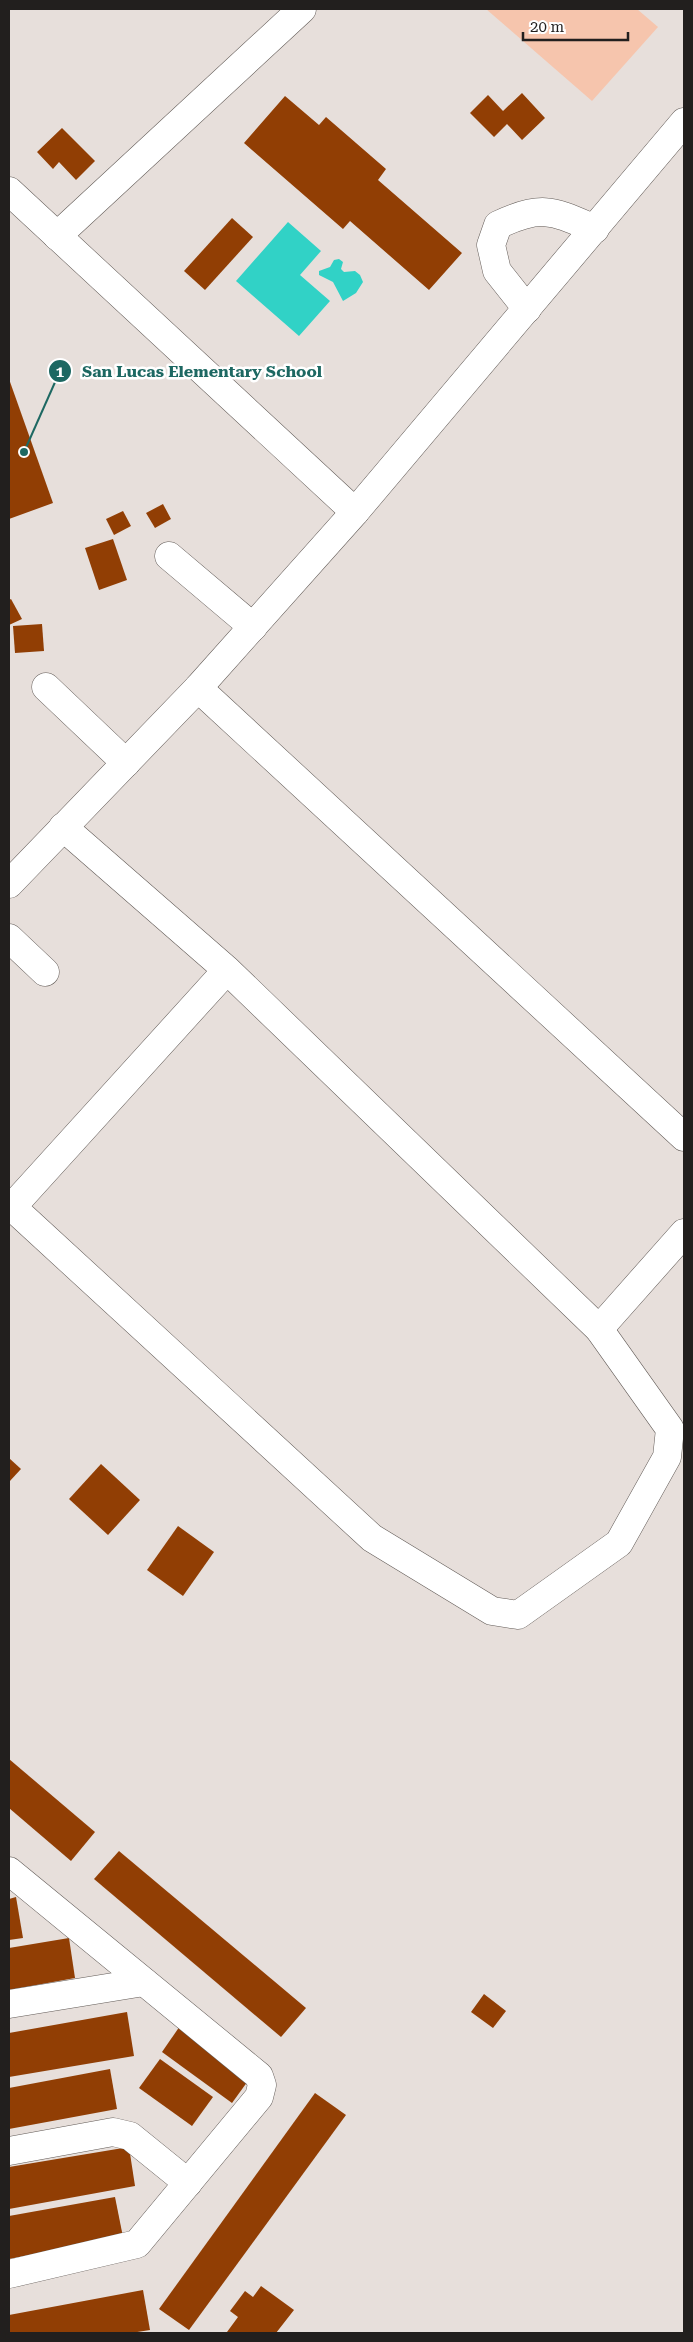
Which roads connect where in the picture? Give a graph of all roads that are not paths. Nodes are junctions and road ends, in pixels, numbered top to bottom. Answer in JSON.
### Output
{"nodes":[{"id":1,"x":302,"y":9,"type":"edge"},
{"id":2,"x":684,"y":122,"type":"edge"},
{"id":3,"x":9,"y":191,"type":"edge"},
{"id":4,"x":595,"y":228,"type":"junction"},
{"id":5,"x":57,"y":236,"type":"junction"},
{"id":6,"x":527,"y":309,"type":"junction"},
{"id":7,"x":355,"y":512,"type":"junction"},
{"id":8,"x":169,"y":556,"type":"dead end"},
{"id":9,"x":253,"y":627,"type":"junction"},
{"id":10,"x":46,"y":688,"type":"dead end"},
{"id":11,"x":198,"y":688,"type":"junction"},
{"id":12,"x":126,"y":763,"type":"junction"},
{"id":13,"x":63,"y":827,"type":"junction"},
{"id":14,"x":9,"y":883,"type":"edge"},
{"id":15,"x":9,"y":938,"type":"edge"},
{"id":16,"x":227,"y":970,"type":"junction"},
{"id":17,"x":45,"y":972,"type":"dead end"},
{"id":18,"x":684,"y":1137,"type":"edge"},
{"id":19,"x":684,"y":1233,"type":"edge"},
{"id":20,"x":599,"y":1330,"type":"junction"},
{"id":21,"x":11,"y":1875,"type":"edge"},
{"id":22,"x":144,"y":1982,"type":"junction"},
{"id":23,"x":9,"y":2004,"type":"edge"},
{"id":24,"x":9,"y":2151,"type":"edge"},
{"id":25,"x":188,"y":2183,"type":"junction"},
{"id":26,"x":9,"y":2274,"type":"edge"}],
"edges":[{"from":1,"to":5,"type":"street"},
{"from":2,"to":4,"type":"street"},
{"from":3,"to":5,"type":"street"},
{"from":4,"to":6,"type":"street"},
{"from":4,"to":6,"type":"street"},
{"from":5,"to":7,"type":"street"},
{"from":6,"to":7,"type":"street"},
{"from":7,"to":9,"type":"street"},
{"from":8,"to":9,"type":"street"},
{"from":9,"to":11,"type":"street"},
{"from":10,"to":12,"type":"street"},
{"from":11,"to":12,"type":"street"},
{"from":11,"to":18,"type":"street"},
{"from":12,"to":13,"type":"street"},
{"from":13,"to":14,"type":"street"},
{"from":13,"to":16,"type":"street"},
{"from":15,"to":17,"type":"street"},
{"from":16,"to":20,"type":"street"},
{"from":16,"to":20,"type":"street"},
{"from":19,"to":20,"type":"street"},
{"from":21,"to":22,"type":"street"},
{"from":22,"to":23,"type":"street"},
{"from":22,"to":25,"type":"street"},
{"from":24,"to":25,"type":"street"},
{"from":25,"to":26,"type":"street"}]}
